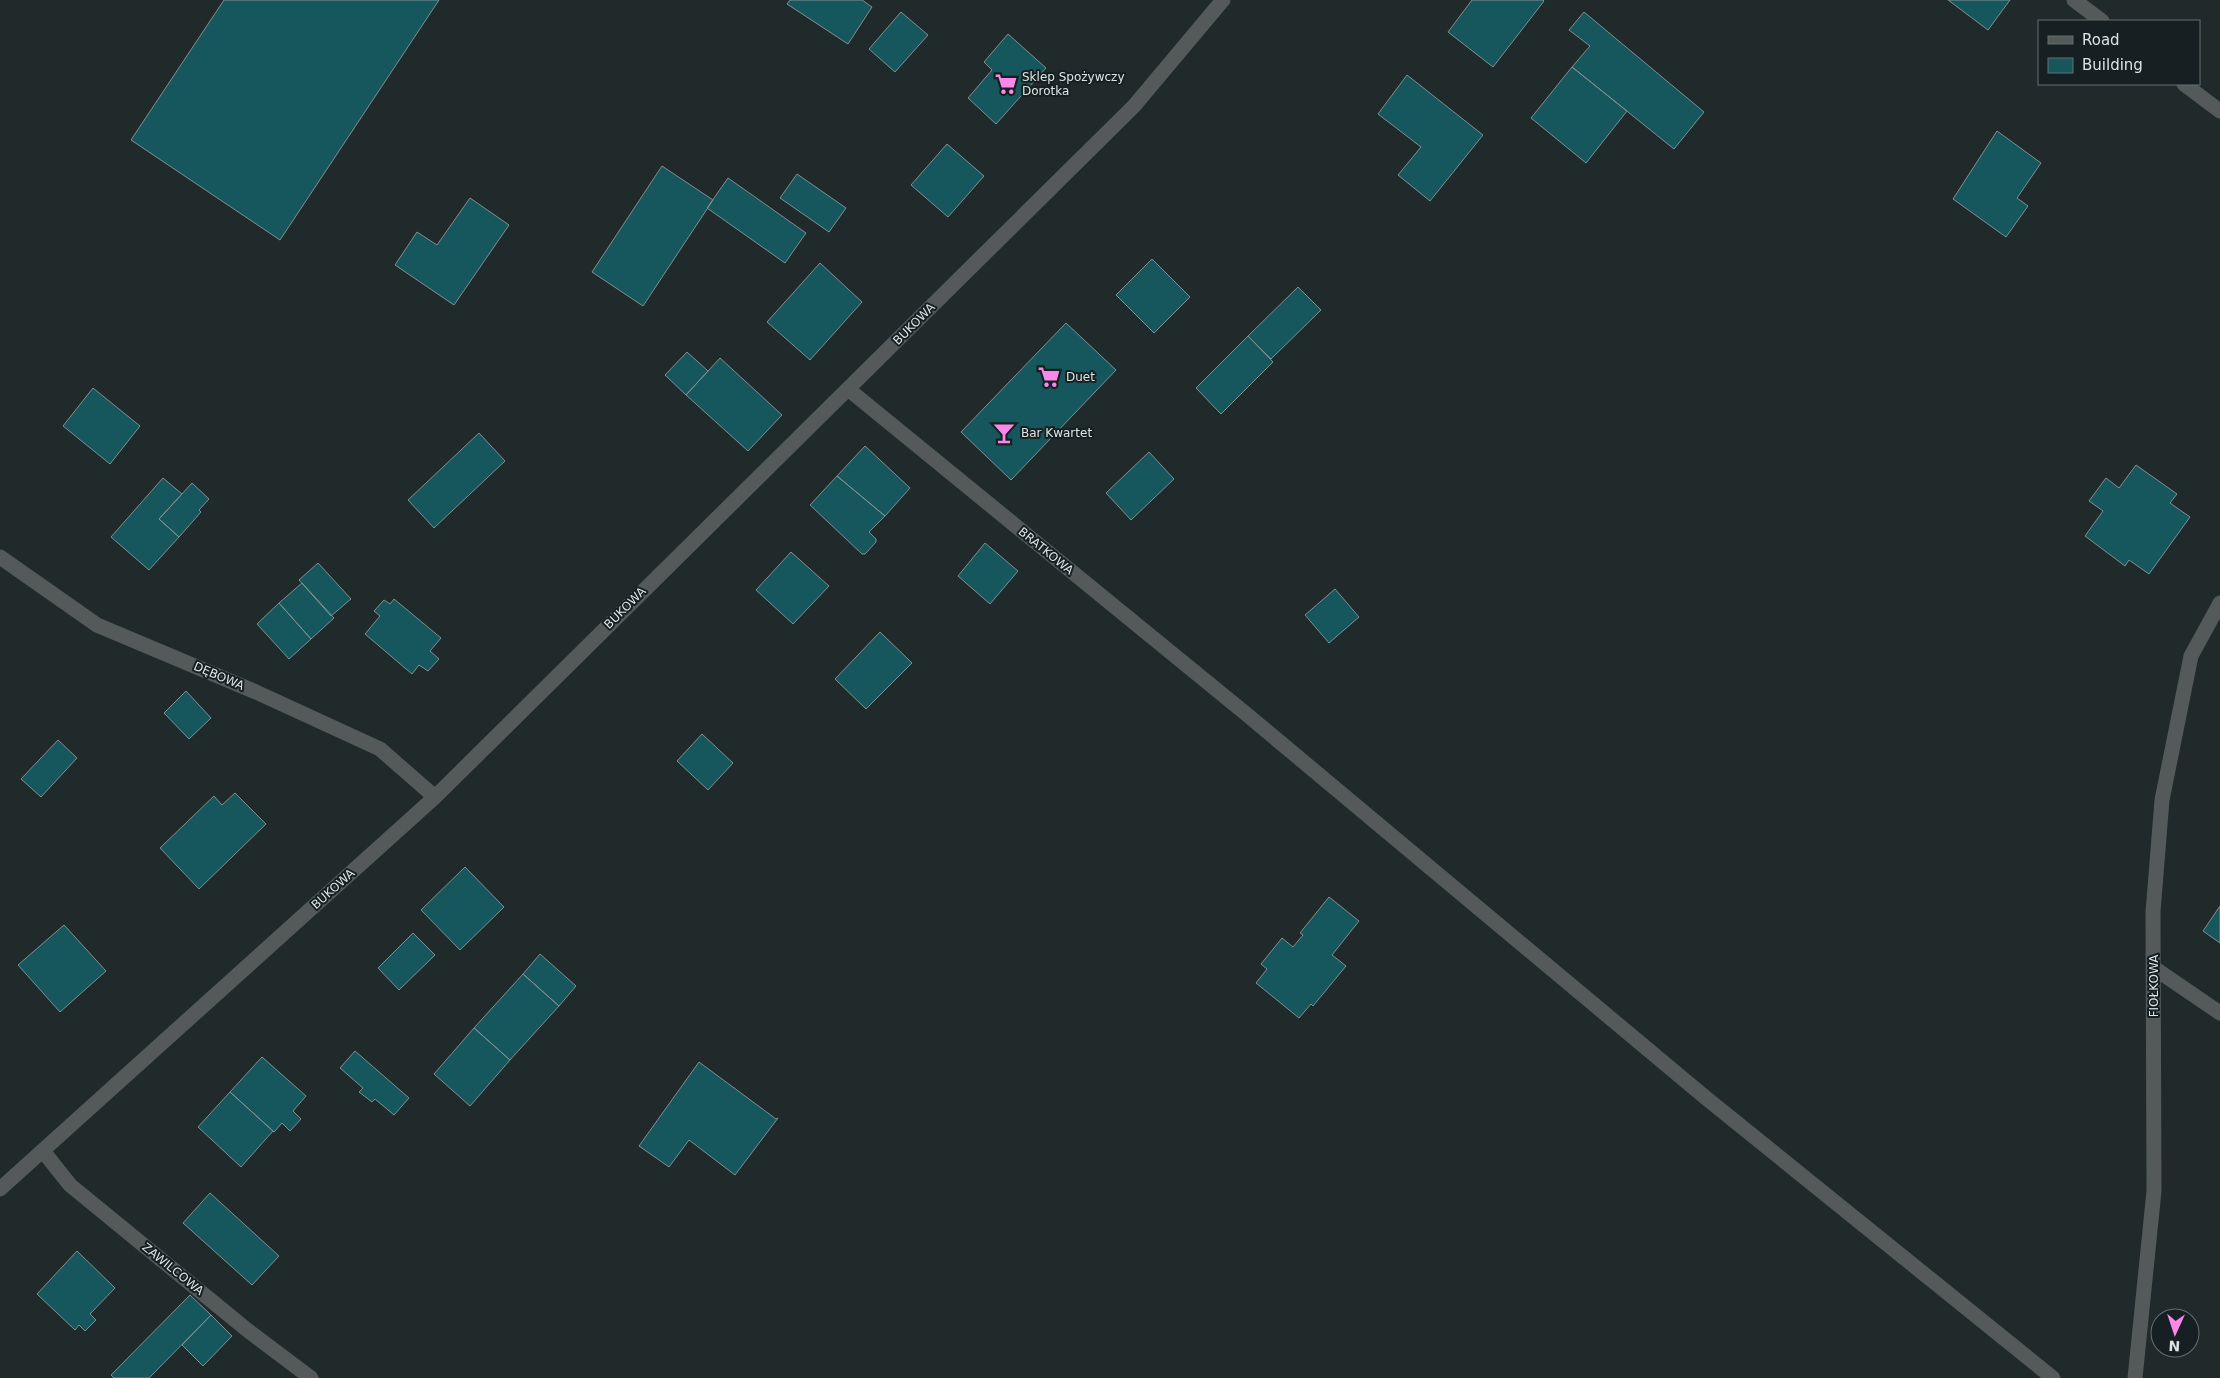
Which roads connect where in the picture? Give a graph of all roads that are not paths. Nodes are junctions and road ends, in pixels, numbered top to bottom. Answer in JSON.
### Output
{"nodes":[{"id":1,"x":1223,"y":0,"type":"edge"},
{"id":2,"x":2074,"y":0,"type":"edge"},
{"id":3,"x":2101,"y":20,"type":"edge"},
{"id":4,"x":2185,"y":85,"type":"edge"},
{"id":5,"x":2220,"y":111,"type":"edge"},
{"id":6,"x":848,"y":389,"type":"junction"},
{"id":7,"x":0,"y":557,"type":"edge"},
{"id":8,"x":2220,"y":603,"type":"edge"},
{"id":9,"x":435,"y":797,"type":"junction"},
{"id":10,"x":2154,"y":968,"type":"junction"},
{"id":11,"x":2220,"y":1012,"type":"edge"},
{"id":12,"x":43,"y":1151,"type":"junction"},
{"id":13,"x":0,"y":1189,"type":"edge"},
{"id":14,"x":311,"y":1378,"type":"edge"},
{"id":15,"x":2053,"y":1378,"type":"edge"},
{"id":16,"x":2136,"y":1378,"type":"edge"}],
"edges":[{"from":1,"to":6,"type":"street","name":"BUKOWA"},
{"from":2,"to":3,"type":"street"},
{"from":4,"to":5,"type":"street"},
{"from":6,"to":9,"type":"street","name":"BUKOWA"},
{"from":6,"to":15,"type":"street","name":"BRATKOWA"},
{"from":7,"to":9,"type":"street","name":"DĘBOWA"},
{"from":8,"to":10,"type":"street","name":"FIOŁKOWA"},
{"from":9,"to":12,"type":"street","name":"BUKOWA"},
{"from":10,"to":11,"type":"street"},
{"from":10,"to":16,"type":"street","name":"FIOŁKOWA"},
{"from":12,"to":13,"type":"street","name":"BUKOWA"},
{"from":12,"to":14,"type":"street","name":"ZAWILCOWA"}]}
